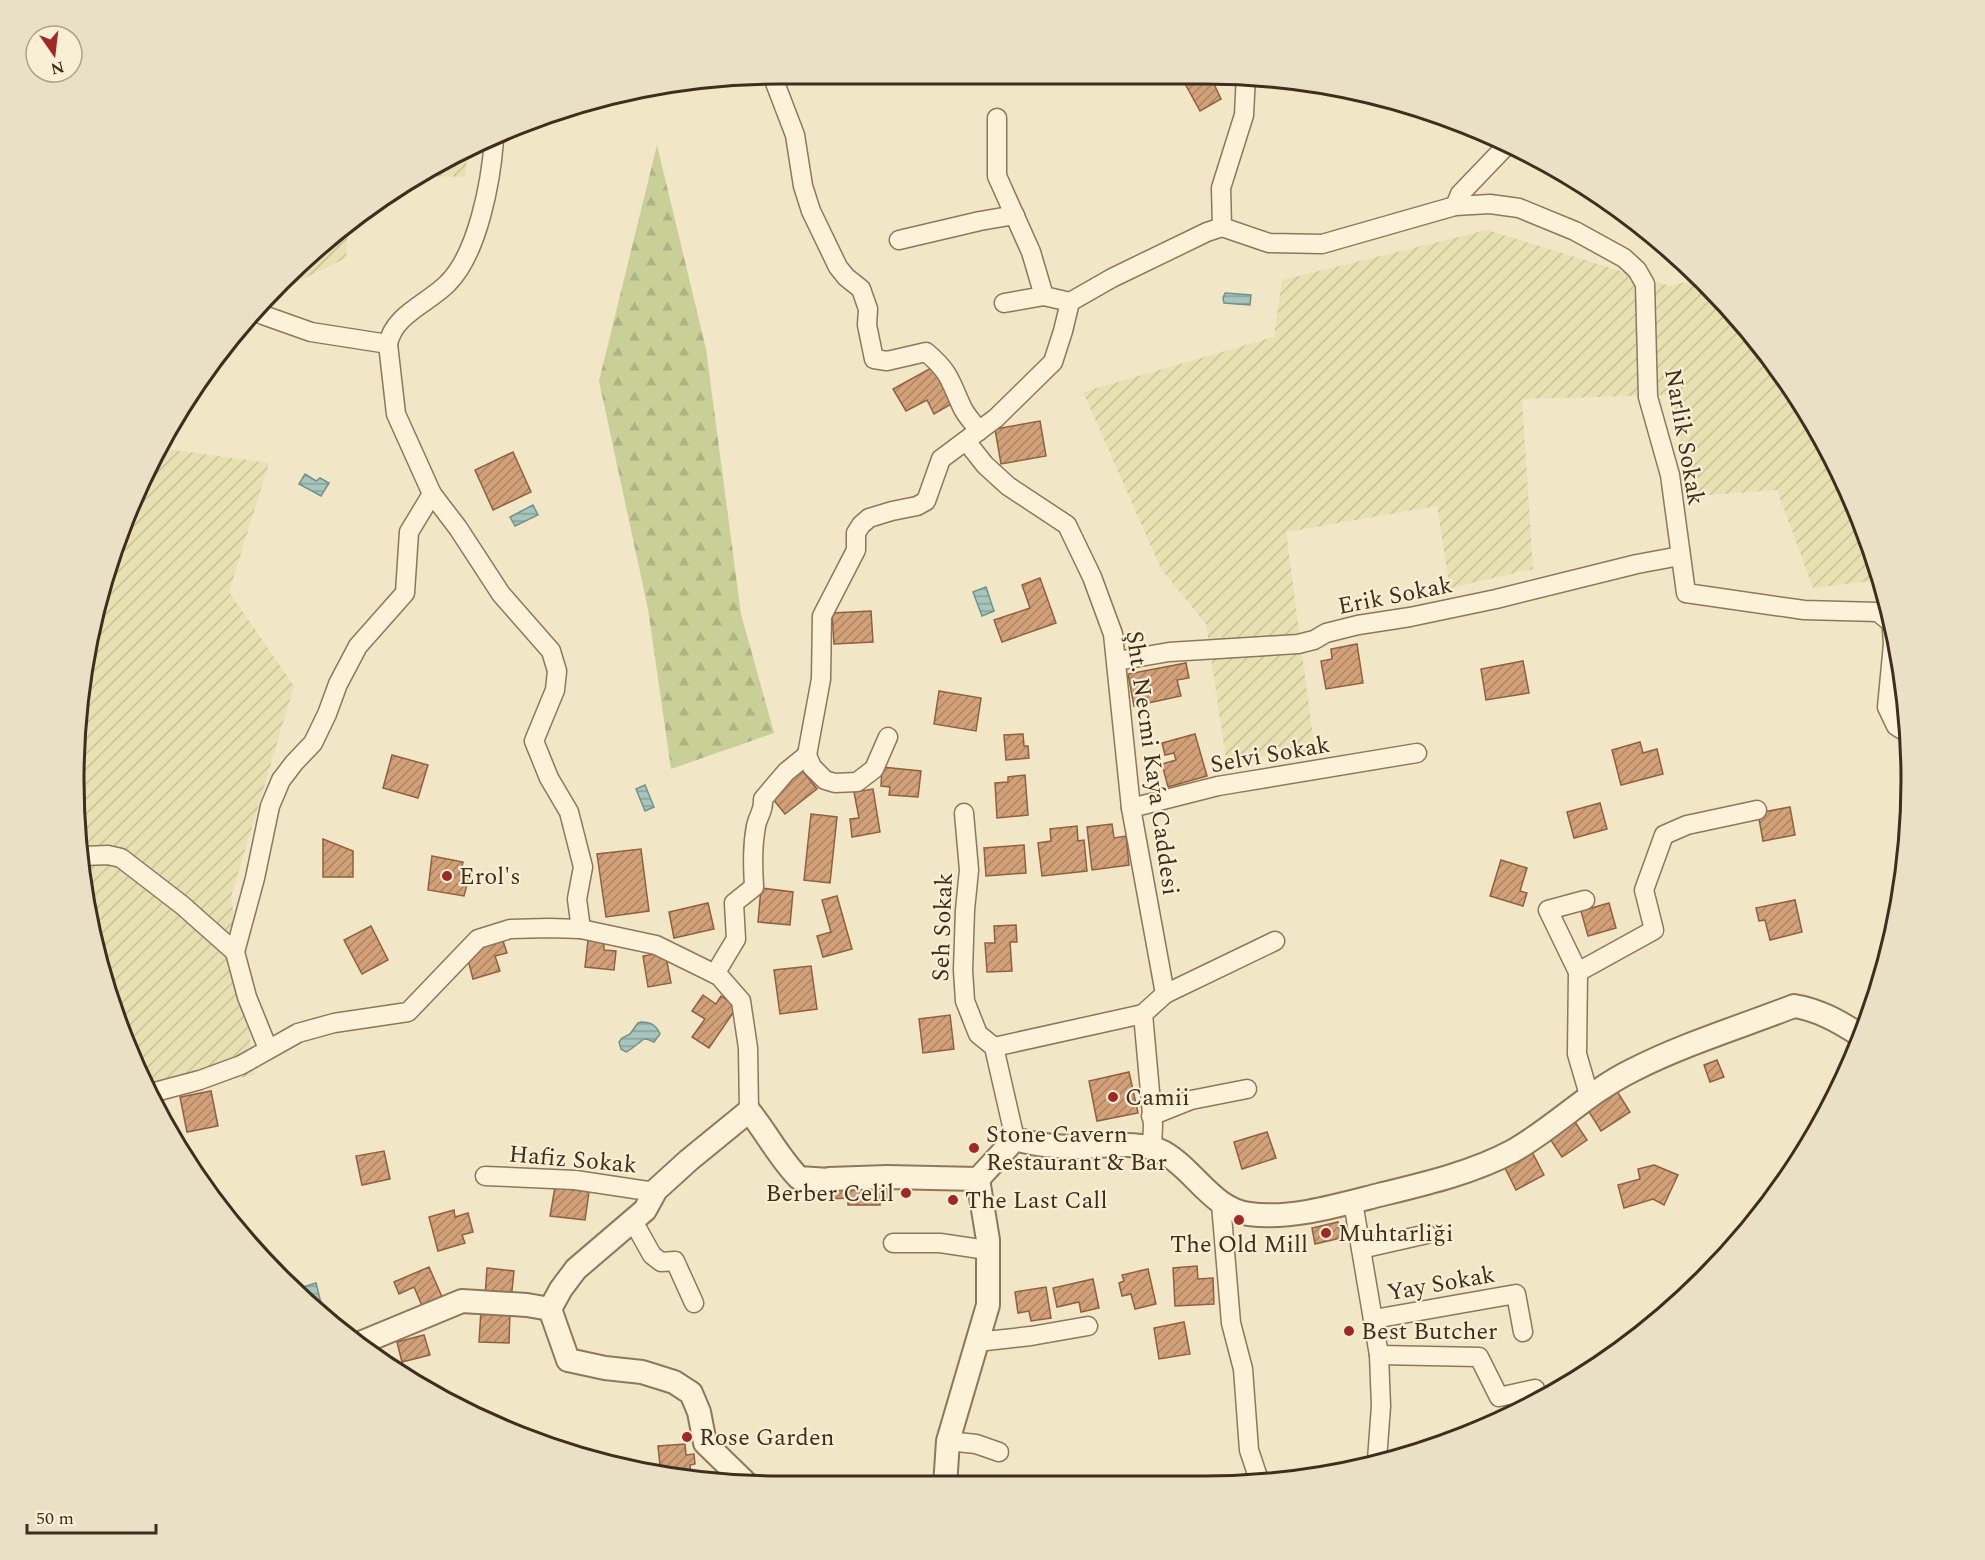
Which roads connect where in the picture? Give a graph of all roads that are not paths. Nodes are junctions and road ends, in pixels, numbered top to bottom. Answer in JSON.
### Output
{"nodes":[{"id":1,"x":775,"y":84,"type":"edge"},
{"id":2,"x":1245,"y":85,"type":"edge"},
{"id":3,"x":997,"y":118,"type":"dead end"},
{"id":4,"x":493,"y":146,"type":"edge"},
{"id":5,"x":1501,"y":151,"type":"edge"},
{"id":6,"x":1455,"y":206,"type":"junction"},
{"id":7,"x":1016,"y":215,"type":"junction"},
{"id":8,"x":1215,"y":230,"type":"junction"},
{"id":9,"x":899,"y":240,"type":"dead end"},
{"id":10,"x":1044,"y":296,"type":"junction"},
{"id":11,"x":1070,"y":302,"type":"junction"},
{"id":12,"x":1004,"y":303,"type":"dead end"},
{"id":13,"x":263,"y":315,"type":"edge"},
{"id":14,"x":388,"y":344,"type":"junction"},
{"id":15,"x":973,"y":436,"type":"junction"},
{"id":16,"x":432,"y":494,"type":"junction"},
{"id":17,"x":1680,"y":556,"type":"junction"},
{"id":18,"x":1880,"y":614,"type":"edge"},
{"id":19,"x":1117,"y":661,"type":"junction"},
{"id":20,"x":1891,"y":664,"type":"edge"},
{"id":21,"x":1899,"y":728,"type":"edge"},
{"id":22,"x":888,"y":737,"type":"dead end"},
{"id":23,"x":1417,"y":753,"type":"dead end"},
{"id":24,"x":807,"y":755,"type":"junction"},
{"id":25,"x":1131,"y":808,"type":"junction"},
{"id":26,"x":1757,"y":810,"type":"dead end"},
{"id":27,"x":964,"y":813,"type":"dead end"},
{"id":28,"x":88,"y":856,"type":"edge"},
{"id":29,"x":1585,"y":900,"type":"dead end"},
{"id":30,"x":581,"y":929,"type":"junction"},
{"id":31,"x":1275,"y":941,"type":"dead end"},
{"id":32,"x":235,"y":951,"type":"junction"},
{"id":33,"x":1578,"y":972,"type":"junction"},
{"id":34,"x":715,"y":974,"type":"junction"},
{"id":35,"x":1165,"y":994,"type":"junction"},
{"id":36,"x":1143,"y":1014,"type":"junction"},
{"id":37,"x":1854,"y":1031,"type":"edge"},
{"id":38,"x":994,"y":1047,"type":"junction"},
{"id":39,"x":268,"y":1049,"type":"junction"},
{"id":40,"x":1247,"y":1089,"type":"dead end"},
{"id":41,"x":158,"y":1091,"type":"edge"},
{"id":42,"x":1589,"y":1095,"type":"junction"},
{"id":43,"x":749,"y":1111,"type":"junction"},
{"id":44,"x":1151,"y":1116,"type":"junction"},
{"id":45,"x":1015,"y":1139,"type":"junction"},
{"id":46,"x":1152,"y":1148,"type":"junction"},
{"id":47,"x":485,"y":1176,"type":"dead end"},
{"id":48,"x":978,"y":1179,"type":"junction"},
{"id":49,"x":656,"y":1190,"type":"junction"},
{"id":50,"x":1353,"y":1202,"type":"junction"},
{"id":51,"x":1221,"y":1204,"type":"junction"},
{"id":52,"x":633,"y":1221,"type":"junction"},
{"id":53,"x":1427,"y":1234,"type":"dead end"},
{"id":54,"x":893,"y":1243,"type":"dead end"},
{"id":55,"x":1361,"y":1249,"type":"junction"},
{"id":56,"x":987,"y":1250,"type":"junction"},
{"id":57,"x":694,"y":1303,"type":"dead end"},
{"id":58,"x":550,"y":1309,"type":"junction"},
{"id":59,"x":1374,"y":1319,"type":"junction"},
{"id":60,"x":1088,"y":1326,"type":"dead end"},
{"id":61,"x":1523,"y":1332,"type":"dead end"},
{"id":62,"x":367,"y":1340,"type":"edge"},
{"id":63,"x":977,"y":1342,"type":"junction"},
{"id":64,"x":1379,"y":1355,"type":"junction"},
{"id":65,"x":1536,"y":1392,"type":"edge"},
{"id":66,"x":948,"y":1441,"type":"junction"},
{"id":67,"x":999,"y":1452,"type":"dead end"},
{"id":68,"x":1377,"y":1454,"type":"edge"},
{"id":69,"x":1257,"y":1474,"type":"edge"},
{"id":70,"x":738,"y":1475,"type":"edge"},
{"id":71,"x":946,"y":1476,"type":"edge"}],
"edges":[{"from":1,"to":15,"type":"street","name":"Şht. Necmi Kaýa Caddesi"},
{"from":2,"to":8,"type":"street"},
{"from":3,"to":7,"type":"street"},
{"from":4,"to":14,"type":"street"},
{"from":5,"to":6,"type":"street"},
{"from":6,"to":8,"type":"street","name":"Narlik Sokak"},
{"from":6,"to":17,"type":"street","name":"Narlik Sokak"},
{"from":7,"to":9,"type":"street"},
{"from":7,"to":10,"type":"street"},
{"from":8,"to":11,"type":"street"},
{"from":10,"to":11,"type":"street"},
{"from":10,"to":12,"type":"street"},
{"from":11,"to":15,"type":"street"},
{"from":13,"to":14,"type":"street"},
{"from":14,"to":16,"type":"street"},
{"from":15,"to":19,"type":"street","name":"Şht. Necmi Kaýa Caddesi"},
{"from":15,"to":24,"type":"street"},
{"from":16,"to":30,"type":"street"},
{"from":16,"to":32,"type":"street"},
{"from":17,"to":18,"type":"street","name":"Narlik Sokak"},
{"from":17,"to":19,"type":"street","name":"Erik Sokak"},
{"from":19,"to":25,"type":"street","name":"Şht. Necmi Kaýa Caddesi"},
{"from":20,"to":21,"type":"street"},
{"from":22,"to":24,"type":"street"},
{"from":23,"to":25,"type":"street","name":"Selvi Sokak"},
{"from":24,"to":34,"type":"street"},
{"from":25,"to":35,"type":"street","name":"Şht. Necmi Kaýa Caddesi"},
{"from":26,"to":33,"type":"street"},
{"from":27,"to":38,"type":"street","name":"Seh Sokak"},
{"from":28,"to":32,"type":"street"},
{"from":29,"to":33,"type":"street"},
{"from":30,"to":34,"type":"street"},
{"from":30,"to":39,"type":"street"},
{"from":31,"to":35,"type":"street"},
{"from":32,"to":39,"type":"street"},
{"from":33,"to":42,"type":"street"},
{"from":34,"to":43,"type":"street"},
{"from":35,"to":36,"type":"street"},
{"from":36,"to":38,"type":"street"},
{"from":36,"to":44,"type":"street"},
{"from":37,"to":42,"type":"street"},
{"from":38,"to":45,"type":"street","name":"Seh Sokak"},
{"from":39,"to":41,"type":"street"},
{"from":40,"to":44,"type":"street"},
{"from":42,"to":50,"type":"street"},
{"from":43,"to":48,"type":"street"},
{"from":43,"to":49,"type":"street"},
{"from":44,"to":46,"type":"street"},
{"from":45,"to":46,"type":"street"},
{"from":45,"to":48,"type":"street"},
{"from":46,"to":51,"type":"street"},
{"from":47,"to":49,"type":"street","name":"Hafiz Sokak"},
{"from":48,"to":56,"type":"street"},
{"from":49,"to":52,"type":"street"},
{"from":50,"to":51,"type":"street"},
{"from":50,"to":55,"type":"street"},
{"from":51,"to":69,"type":"street"},
{"from":52,"to":57,"type":"street"},
{"from":52,"to":58,"type":"street"},
{"from":53,"to":55,"type":"street"},
{"from":54,"to":56,"type":"street"},
{"from":55,"to":59,"type":"street"},
{"from":56,"to":63,"type":"street"},
{"from":58,"to":62,"type":"street"},
{"from":58,"to":70,"type":"street"},
{"from":59,"to":61,"type":"street","name":"Yay Sokak"},
{"from":59,"to":64,"type":"street"},
{"from":60,"to":63,"type":"street"},
{"from":63,"to":66,"type":"street"},
{"from":64,"to":65,"type":"street"},
{"from":64,"to":68,"type":"street"},
{"from":66,"to":67,"type":"street"},
{"from":66,"to":71,"type":"street"}]}
